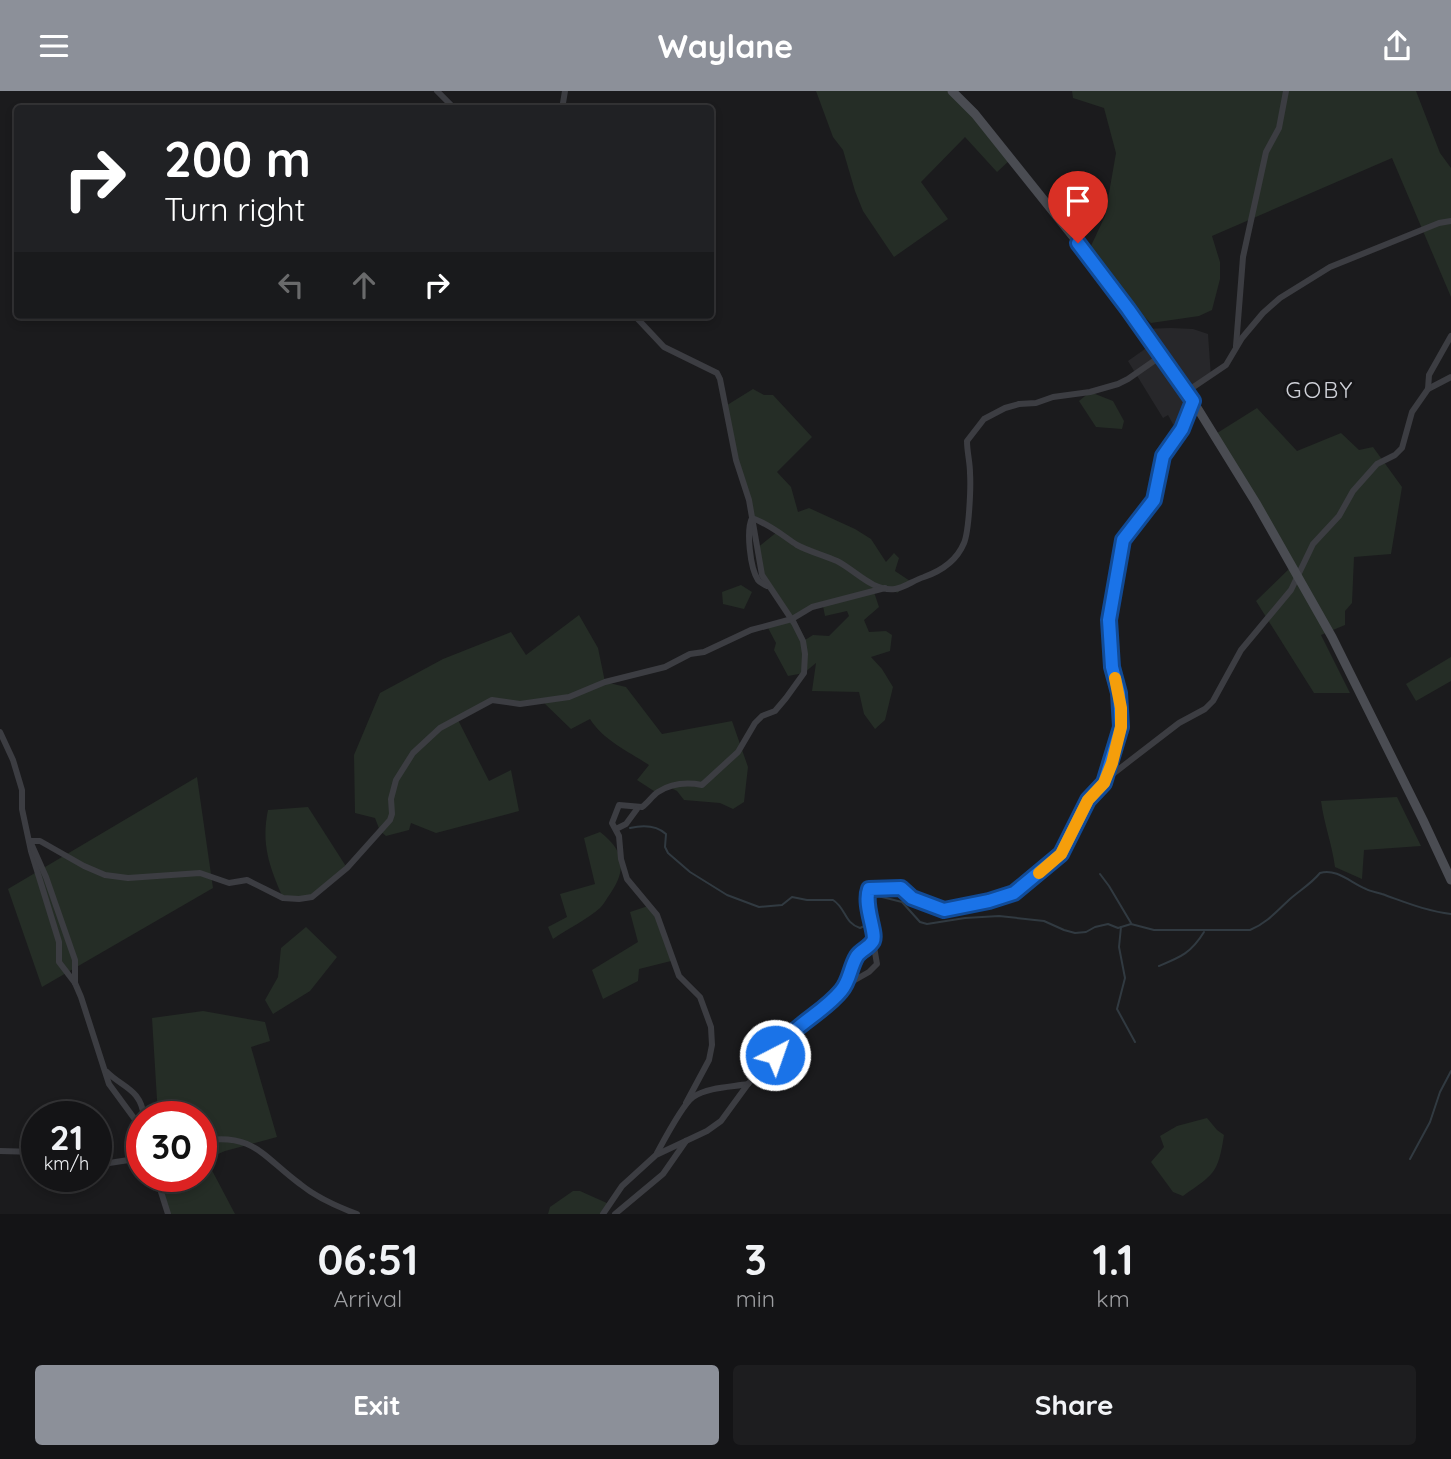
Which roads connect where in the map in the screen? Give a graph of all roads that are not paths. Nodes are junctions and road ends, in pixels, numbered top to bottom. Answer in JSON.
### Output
{"nodes":[{"id":1,"x":437,"y":91,"type":"edge"},
{"id":2,"x":952,"y":91,"type":"edge"},
{"id":3,"x":1286,"y":91,"type":"edge"},
{"id":4,"x":451,"y":105,"type":"edge"},
{"id":5,"x":1451,"y":221,"type":"edge"},
{"id":6,"x":638,"y":319,"type":"edge"},
{"id":7,"x":1451,"y":336,"type":"edge"},
{"id":8,"x":1236,"y":351,"type":"junction"},
{"id":9,"x":1161,"y":356,"type":"junction"},
{"id":10,"x":1451,"y":377,"type":"edge"},
{"id":11,"x":1428,"y":389,"type":"junction"},
{"id":12,"x":1186,"y":392,"type":"junction"},
{"id":13,"x":1193,"y":401,"type":"junction"},
{"id":14,"x":751,"y":518,"type":"junction"},
{"id":15,"x":1297,"y":574,"type":"junction"},
{"id":16,"x":886,"y":589,"type":"junction"},
{"id":17,"x":792,"y":619,"type":"junction"},
{"id":18,"x":0,"y":732,"type":"edge"},
{"id":19,"x":1104,"y":783,"type":"junction"},
{"id":20,"x":637,"y":809,"type":"junction"},
{"id":21,"x":616,"y":829,"type":"junction"},
{"id":22,"x":30,"y":841,"type":"junction"},
{"id":23,"x":1451,"y":880,"type":"edge"},
{"id":24,"x":873,"y":941,"type":"junction"},
{"id":25,"x":75,"y":983,"type":"junction"},
{"id":26,"x":846,"y":985,"type":"junction"},
{"id":27,"x":106,"y":1070,"type":"junction"},
{"id":28,"x":748,"y":1084,"type":"junction"},
{"id":29,"x":139,"y":1101,"type":"edge"},
{"id":30,"x":686,"y":1103,"type":"junction"},
{"id":31,"x":126,"y":1108,"type":"edge"},
{"id":32,"x":687,"y":1140,"type":"junction"},
{"id":33,"x":217,"y":1141,"type":"edge"},
{"id":34,"x":0,"y":1151,"type":"edge"},
{"id":35,"x":21,"y":1151,"type":"edge"},
{"id":36,"x":656,"y":1155,"type":"junction"},
{"id":37,"x":161,"y":1192,"type":"edge"},
{"id":38,"x":168,"y":1214,"type":"edge"},
{"id":39,"x":357,"y":1214,"type":"edge"},
{"id":40,"x":603,"y":1214,"type":"edge"},
{"id":41,"x":615,"y":1214,"type":"edge"}],
"edges":[{"from":1,"to":4,"type":"street"},
{"from":2,"to":9,"type":"main road"},
{"from":3,"to":8,"type":"street"},
{"from":5,"to":8,"type":"street"},
{"from":6,"to":14,"type":"street"},
{"from":7,"to":11,"type":"street"},
{"from":8,"to":12,"type":"street"},
{"from":9,"to":12,"type":"main road"},
{"from":9,"to":16,"type":"street"},
{"from":10,"to":11,"type":"street"},
{"from":11,"to":15,"type":"street"},
{"from":12,"to":13,"type":"main road"},
{"from":13,"to":15,"type":"main road"},
{"from":13,"to":19,"type":"street"},
{"from":14,"to":16,"type":"street"},
{"from":14,"to":17,"type":"street"},
{"from":15,"to":19,"type":"street"},
{"from":15,"to":23,"type":"main road"},
{"from":16,"to":17,"type":"street"},
{"from":17,"to":20,"type":"street"},
{"from":17,"to":22,"type":"street"},
{"from":18,"to":22,"type":"street"},
{"from":19,"to":24,"type":"street"},
{"from":20,"to":21,"type":"street"},
{"from":20,"to":21,"type":"street"},
{"from":21,"to":30,"type":"street"},
{"from":22,"to":25,"type":"street"},
{"from":22,"to":25,"type":"street"},
{"from":24,"to":26,"type":"street"},
{"from":24,"to":26,"type":"street"},
{"from":25,"to":27,"type":"street"},
{"from":26,"to":28,"type":"street"},
{"from":27,"to":29,"type":"street"},
{"from":27,"to":31,"type":"street"},
{"from":28,"to":30,"type":"street"},
{"from":28,"to":32,"type":"street"},
{"from":30,"to":36,"type":"street"},
{"from":32,"to":36,"type":"street"},
{"from":32,"to":41,"type":"street"},
{"from":33,"to":39,"type":"street"},
{"from":34,"to":35,"type":"street"},
{"from":36,"to":40,"type":"street"},
{"from":37,"to":38,"type":"street"}]}
